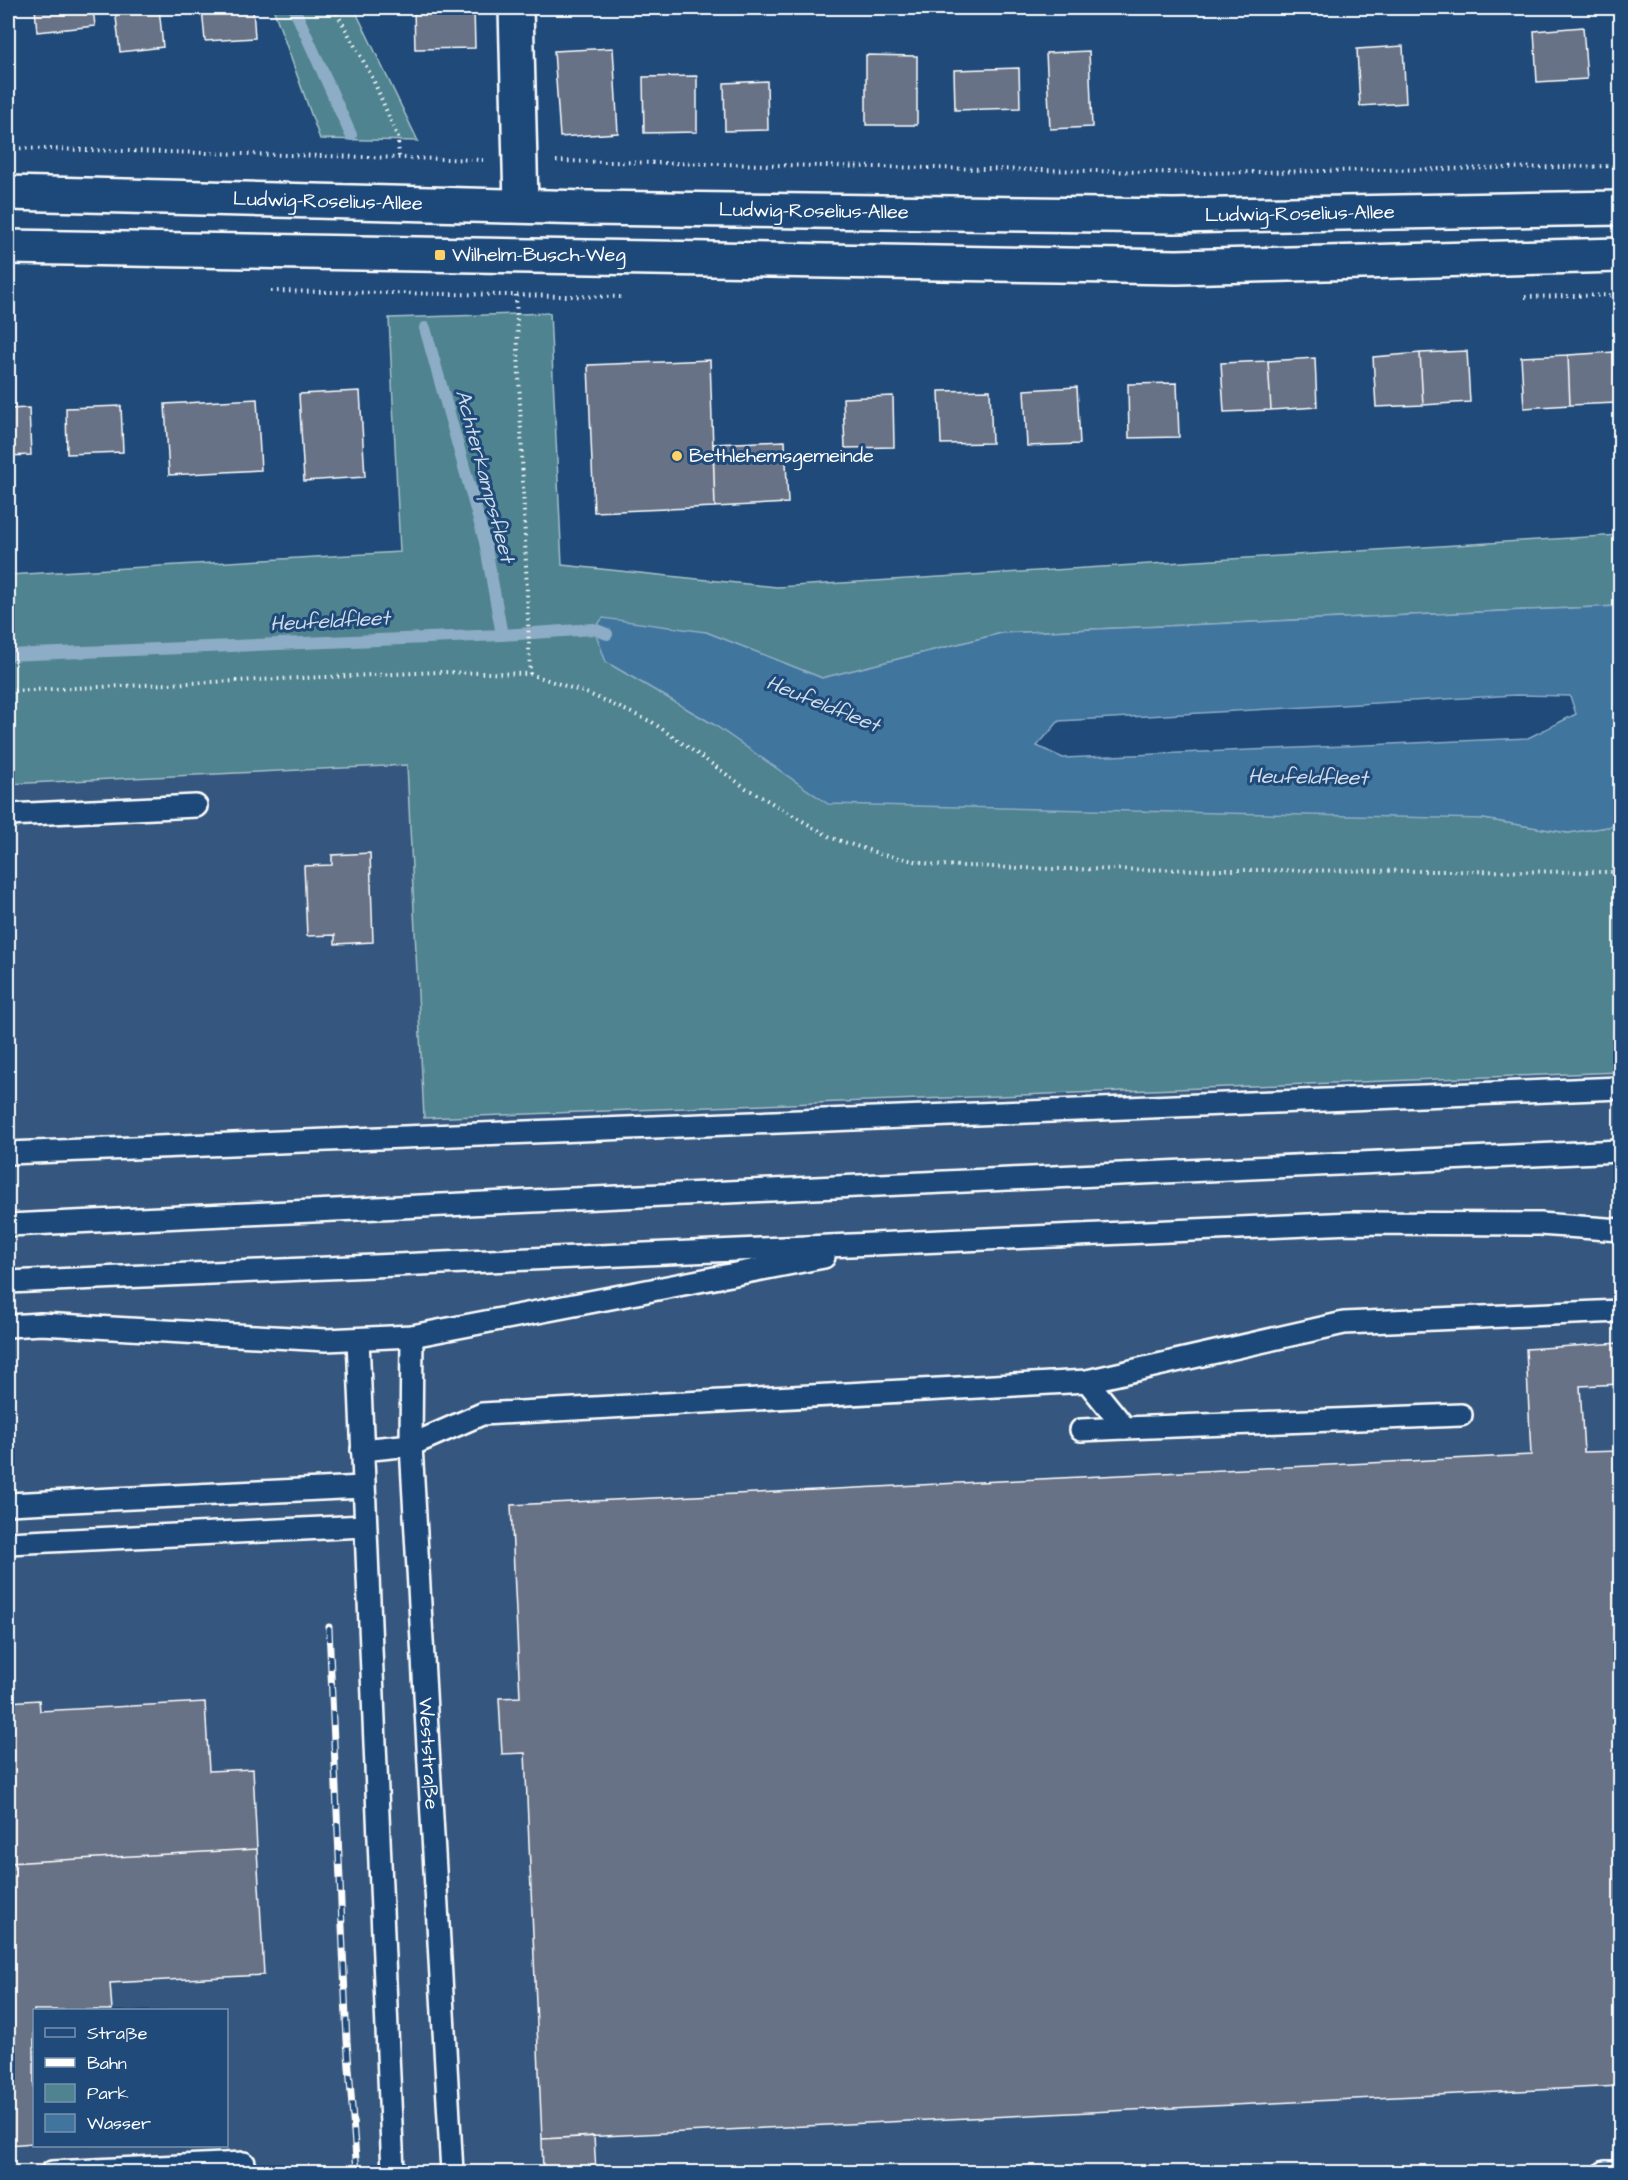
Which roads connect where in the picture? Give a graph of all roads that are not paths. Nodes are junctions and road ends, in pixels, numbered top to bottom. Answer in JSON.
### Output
{"nodes":[{"id":1,"x":516,"y":8,"type":"edge"},
{"id":2,"x":8,"y":193,"type":"edge"},
{"id":3,"x":521,"y":205,"type":"junction"},
{"id":4,"x":1620,"y":208,"type":"edge"},
{"id":5,"x":8,"y":247,"type":"edge"},
{"id":6,"x":1620,"y":255,"type":"edge"},
{"id":7,"x":196,"y":806,"type":"dead end"},
{"id":8,"x":8,"y":816,"type":"edge"},
{"id":9,"x":1620,"y":1088,"type":"edge"},
{"id":10,"x":1620,"y":1151,"type":"edge"},
{"id":11,"x":8,"y":1152,"type":"edge"},
{"id":12,"x":8,"y":1225,"type":"edge"},
{"id":13,"x":1620,"y":1230,"type":"edge"},
{"id":14,"x":897,"y":1243,"type":"junction"},
{"id":15,"x":8,"y":1282,"type":"edge"},
{"id":16,"x":1620,"y":1311,"type":"edge"},
{"id":17,"x":8,"y":1326,"type":"edge"},
{"id":18,"x":412,"y":1336,"type":"junction"},
{"id":19,"x":358,"y":1339,"type":"junction"},
{"id":20,"x":1087,"y":1381,"type":"junction"},
{"id":21,"x":1461,"y":1415,"type":"dead end"},
{"id":22,"x":1125,"y":1428,"type":"junction"},
{"id":23,"x":1081,"y":1430,"type":"dead end"},
{"id":24,"x":411,"y":1445,"type":"junction"},
{"id":25,"x":362,"y":1450,"type":"junction"},
{"id":26,"x":363,"y":1486,"type":"junction"},
{"id":27,"x":8,"y":1504,"type":"edge"},
{"id":28,"x":365,"y":1526,"type":"junction"},
{"id":29,"x":8,"y":1543,"type":"edge"},
{"id":30,"x":52,"y":2172,"type":"edge"},
{"id":31,"x":245,"y":2172,"type":"edge"},
{"id":32,"x":393,"y":2172,"type":"edge"},
{"id":33,"x":452,"y":2172,"type":"edge"},
{"id":34,"x":1605,"y":2172,"type":"edge"},
{"id":35,"x":1620,"y":2172,"type":"edge"}],
"edges":[{"from":1,"to":3,"type":"main road"},
{"from":2,"to":3,"type":"main road","name":"Ludwig-Roselius-Allee"},
{"from":3,"to":4,"type":"main road","name":"Ludwig-Roselius-Allee"},
{"from":5,"to":6,"type":"main road"},
{"from":7,"to":8,"type":"lane"},
{"from":9,"to":11,"type":"lane"},
{"from":10,"to":12,"type":"lane"},
{"from":13,"to":14,"type":"lane"},
{"from":14,"to":15,"type":"lane"},
{"from":14,"to":18,"type":"lane"},
{"from":16,"to":20,"type":"lane"},
{"from":17,"to":19,"type":"lane"},
{"from":18,"to":19,"type":"lane"},
{"from":18,"to":24,"type":"lane","name":"Weststraße"},
{"from":19,"to":25,"type":"lane"},
{"from":20,"to":22,"type":"lane"},
{"from":20,"to":24,"type":"lane"},
{"from":21,"to":22,"type":"lane"},
{"from":22,"to":23,"type":"lane"},
{"from":24,"to":25,"type":"lane"},
{"from":24,"to":33,"type":"lane","name":"Weststraße"},
{"from":25,"to":26,"type":"lane"},
{"from":26,"to":27,"type":"lane"},
{"from":26,"to":28,"type":"lane"},
{"from":28,"to":29,"type":"lane"},
{"from":28,"to":32,"type":"lane"},
{"from":30,"to":31,"type":"lane"},
{"from":34,"to":35,"type":"lane"}]}
